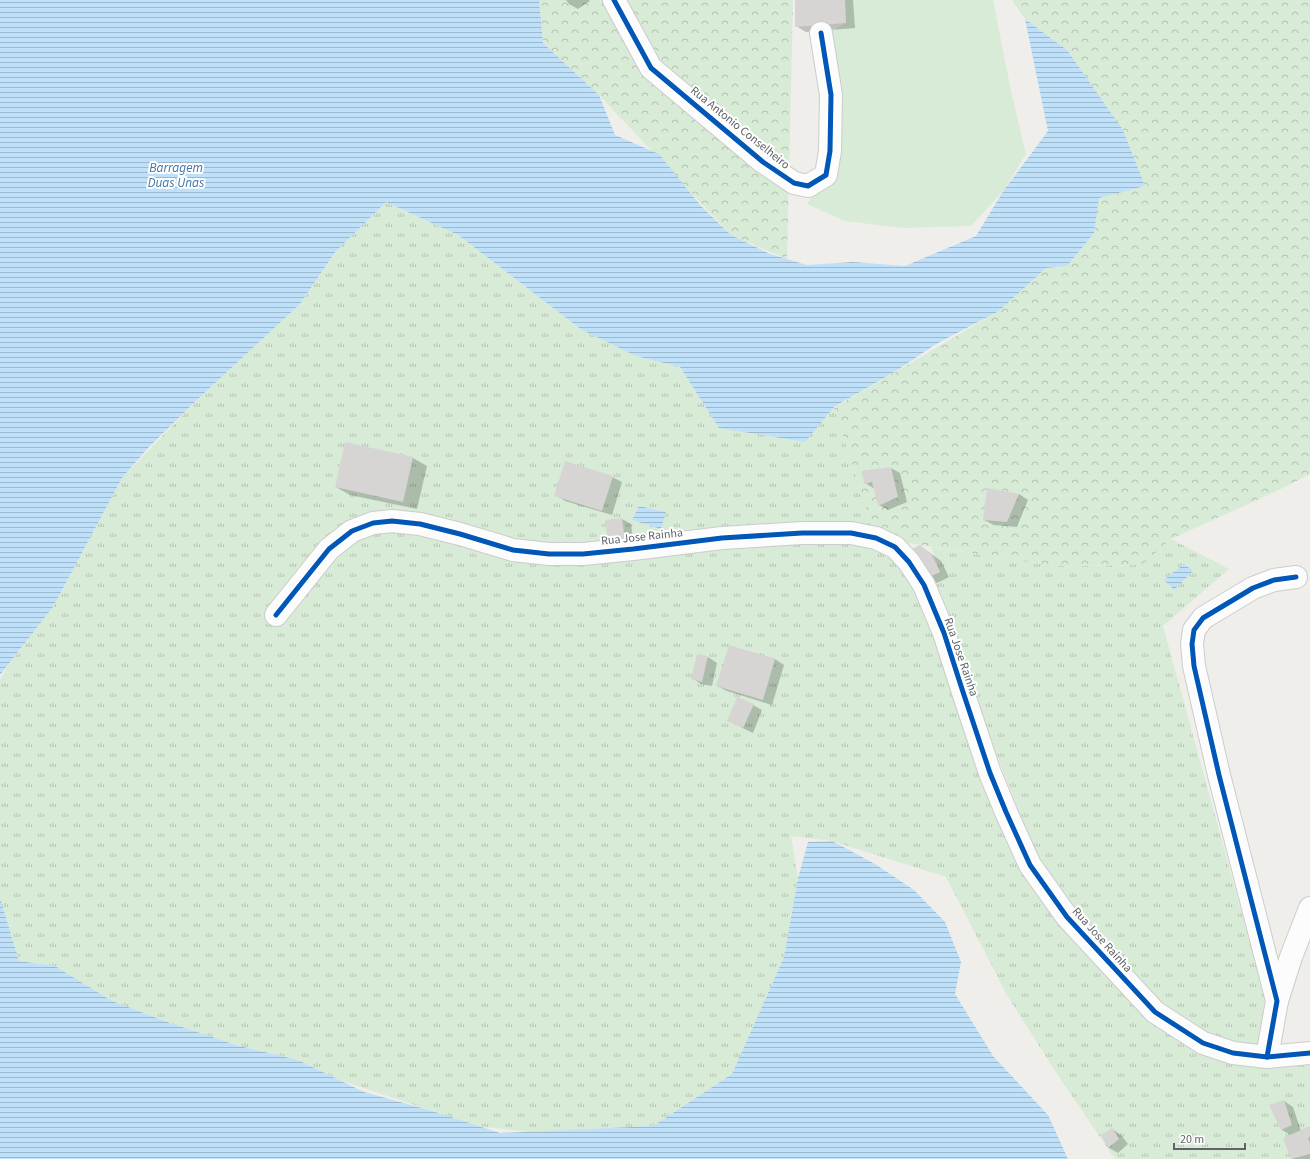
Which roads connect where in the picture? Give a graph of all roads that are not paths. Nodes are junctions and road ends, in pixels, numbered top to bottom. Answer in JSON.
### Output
{"nodes":[{"id":1,"x":614,"y":0,"type":"edge"},
{"id":2,"x":821,"y":33,"type":"dead end"},
{"id":3,"x":1296,"y":576,"type":"dead end"},
{"id":4,"x":276,"y":616,"type":"dead end"},
{"id":5,"x":1310,"y":908,"type":"edge"},
{"id":6,"x":1277,"y":1001,"type":"junction"},
{"id":7,"x":1310,"y":1053,"type":"edge"},
{"id":8,"x":1267,"y":1057,"type":"junction"}],
"edges":[{"from":1,"to":2,"type":"street","name":"Rua Antonio Conselheiro"},
{"from":3,"to":6,"type":"street"},
{"from":4,"to":8,"type":"street","name":"Rua Jose Rainha"},
{"from":5,"to":6,"type":"street"},
{"from":6,"to":8,"type":"street"},
{"from":7,"to":8,"type":"street","name":"Rua Jose Rainha"}]}
